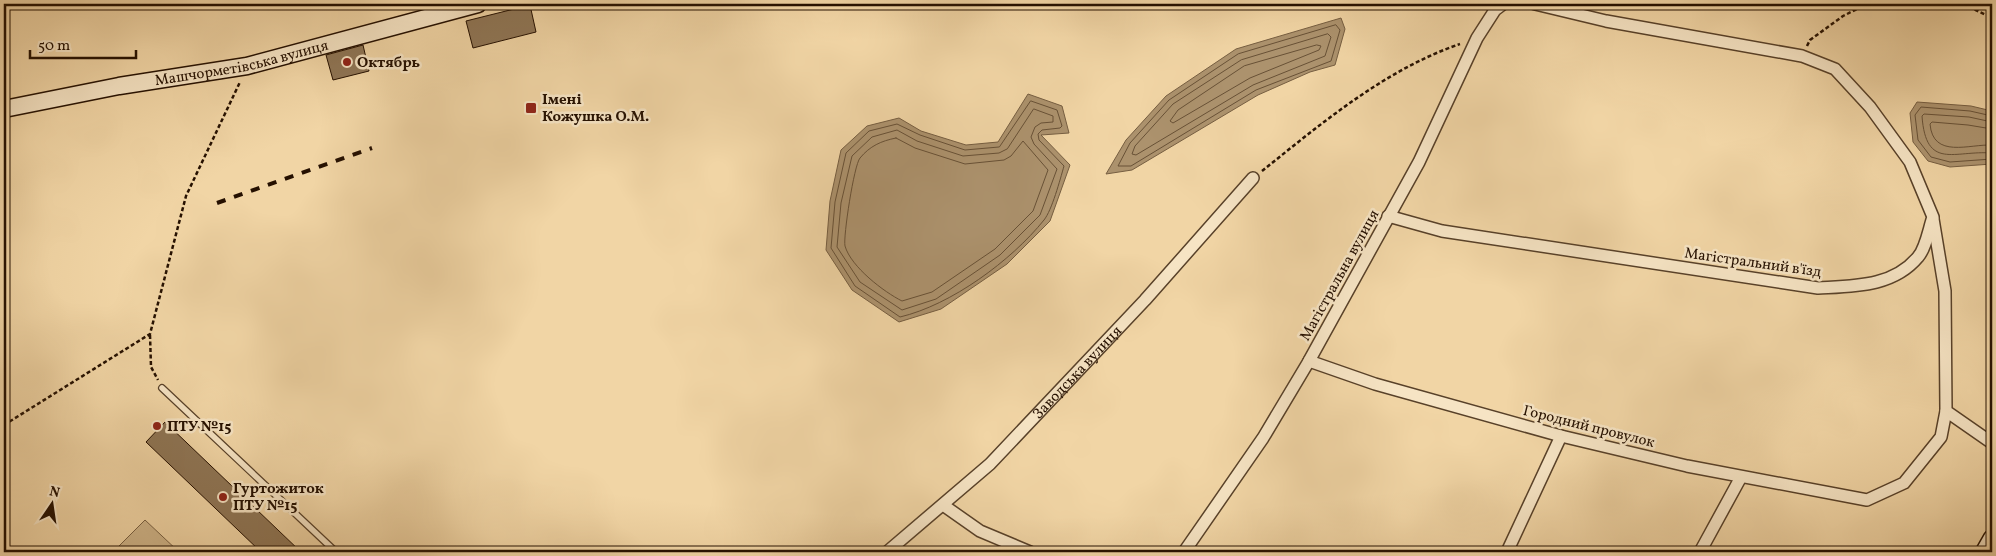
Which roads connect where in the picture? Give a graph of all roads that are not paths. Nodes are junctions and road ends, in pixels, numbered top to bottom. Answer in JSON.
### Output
{"nodes":[{"id":1,"x":478,"y":4,"type":"edge"},
{"id":2,"x":1503,"y":4,"type":"edge"},
{"id":3,"x":1535,"y":4,"type":"edge"},
{"id":4,"x":4,"y":110,"type":"edge"},
{"id":5,"x":1253,"y":178,"type":"road end"},
{"id":6,"x":1388,"y":216,"type":"junction"},
{"id":7,"x":1933,"y":217,"type":"junction"},
{"id":8,"x":1310,"y":360,"type":"junction"},
{"id":9,"x":162,"y":388,"type":"road end"},
{"id":10,"x":1946,"y":411,"type":"junction"},
{"id":11,"x":1561,"y":436,"type":"junction"},
{"id":12,"x":1992,"y":443,"type":"edge"},
{"id":13,"x":1741,"y":477,"type":"junction"},
{"id":14,"x":943,"y":504,"type":"junction"},
{"id":15,"x":1992,"y":538,"type":"edge"},
{"id":16,"x":336,"y":552,"type":"edge"},
{"id":17,"x":887,"y":552,"type":"edge"},
{"id":18,"x":1030,"y":552,"type":"edge"},
{"id":19,"x":1184,"y":552,"type":"edge"},
{"id":20,"x":1507,"y":552,"type":"edge"},
{"id":21,"x":1700,"y":552,"type":"edge"},
{"id":22,"x":1984,"y":552,"type":"edge"}],
"edges":[{"from":1,"to":4,"type":"street","name":"Машчорметівська вулиця"},
{"from":2,"to":6,"type":"street","name":"Магістральна вулиця"},
{"from":3,"to":7,"type":"street"},
{"from":5,"to":14,"type":"street","name":"Заводська вулиця"},
{"from":6,"to":7,"type":"street","name":"Магістральний в'їзд"},
{"from":6,"to":8,"type":"street","name":"Магістральна вулиця"},
{"from":7,"to":10,"type":"street"},
{"from":8,"to":11,"type":"street","name":"Городний провулок"},
{"from":8,"to":19,"type":"street","name":"Магістральна вулиця"},
{"from":9,"to":16,"type":"lane"},
{"from":10,"to":12,"type":"street"},
{"from":10,"to":13,"type":"street","name":"Городний провулок"},
{"from":11,"to":13,"type":"street","name":"Городний провулок"},
{"from":11,"to":20,"type":"street"},
{"from":13,"to":21,"type":"street"},
{"from":14,"to":17,"type":"street","name":"Заводська вулиця"},
{"from":14,"to":18,"type":"street"},
{"from":15,"to":22,"type":"street"}]}
